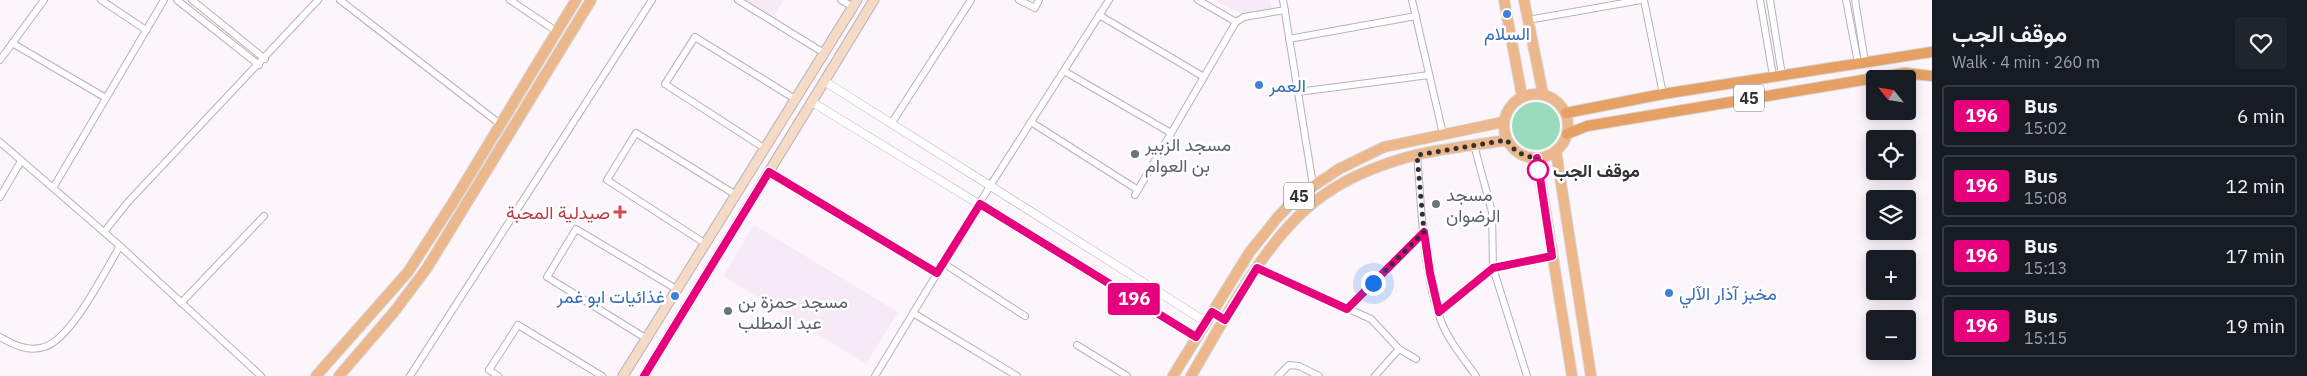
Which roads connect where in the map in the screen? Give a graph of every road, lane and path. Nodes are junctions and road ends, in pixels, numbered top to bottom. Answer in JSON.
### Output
{"nodes":[{"id":1,"x":44,"y":0,"type":"edge"},
{"id":2,"x":101,"y":0,"type":"edge"},
{"id":3,"x":164,"y":0,"type":"edge"},
{"id":4,"x":177,"y":0,"type":"edge"},
{"id":5,"x":192,"y":0,"type":"edge"},
{"id":6,"x":318,"y":0,"type":"edge"},
{"id":7,"x":340,"y":0,"type":"edge"},
{"id":8,"x":510,"y":0,"type":"edge"},
{"id":9,"x":576,"y":0,"type":"edge"},
{"id":10,"x":591,"y":0,"type":"edge"},
{"id":11,"x":652,"y":0,"type":"edge"},
{"id":12,"x":738,"y":0,"type":"edge"},
{"id":13,"x":841,"y":0,"type":"edge"},
{"id":14,"x":874,"y":0,"type":"edge"},
{"id":15,"x":971,"y":0,"type":"edge"},
{"id":16,"x":1019,"y":0,"type":"edge"},
{"id":17,"x":1039,"y":0,"type":"edge"},
{"id":18,"x":1109,"y":0,"type":"edge"},
{"id":19,"x":1198,"y":0,"type":"edge"},
{"id":20,"x":1283,"y":0,"type":"edge"},
{"id":21,"x":1412,"y":0,"type":"edge"},
{"id":22,"x":1504,"y":0,"type":"edge"},
{"id":23,"x":1524,"y":0,"type":"edge"},
{"id":24,"x":1642,"y":0,"type":"edge"},
{"id":25,"x":1760,"y":0,"type":"edge"},
{"id":26,"x":1770,"y":0,"type":"edge"},
{"id":27,"x":1846,"y":0,"type":"edge"},
{"id":28,"x":1854,"y":0,"type":"edge"},
{"id":29,"x":855,"y":4,"type":"edge"},
{"id":30,"x":1285,"y":10,"type":"junction"},
{"id":31,"x":1099,"y":15,"type":"junction"},
{"id":32,"x":1416,"y":16,"type":"junction"},
{"id":33,"x":1528,"y":20,"type":"junction"},
{"id":34,"x":1236,"y":22,"type":"junction"},
{"id":35,"x":146,"y":30,"type":"junction"},
{"id":36,"x":556,"y":31,"type":"junction"},
{"id":37,"x":1289,"y":40,"type":"junction"},
{"id":38,"x":12,"y":43,"type":"junction"},
{"id":39,"x":1932,"y":52,"type":"edge"},
{"id":40,"x":824,"y":53,"type":"junction"},
{"id":41,"x":265,"y":59,"type":"junction"},
{"id":42,"x":0,"y":60,"type":"edge"},
{"id":43,"x":1861,"y":62,"type":"junction"},
{"id":44,"x":259,"y":65,"type":"junction"},
{"id":45,"x":1064,"y":70,"type":"junction"},
{"id":46,"x":1429,"y":74,"type":"junction"},
{"id":47,"x":1778,"y":76,"type":"junction"},
{"id":48,"x":1932,"y":76,"type":"edge"},
{"id":49,"x":1204,"y":77,"type":"junction"},
{"id":50,"x":824,"y":82,"type":"junction"},
{"id":51,"x":1298,"y":92,"type":"junction"},
{"id":52,"x":1543,"y":94,"type":"junction"},
{"id":53,"x":1663,"y":94,"type":"junction"},
{"id":54,"x":1522,"y":96,"type":"junction"},
{"id":55,"x":106,"y":98,"type":"junction"},
{"id":56,"x":795,"y":99,"type":"junction"},
{"id":57,"x":812,"y":102,"type":"junction"},
{"id":58,"x":1566,"y":113,"type":"junction"},
{"id":59,"x":1031,"y":122,"type":"junction"},
{"id":60,"x":1504,"y":122,"type":"junction"},
{"id":61,"x":500,"y":124,"type":"junction"},
{"id":62,"x":891,"y":124,"type":"junction"},
{"id":63,"x":1171,"y":133,"type":"junction"},
{"id":64,"x":1443,"y":134,"type":"junction"},
{"id":65,"x":1567,"y":134,"type":"junction"},
{"id":66,"x":1507,"y":140,"type":"junction"},
{"id":67,"x":0,"y":142,"type":"edge"},
{"id":68,"x":1474,"y":145,"type":"junction"},
{"id":69,"x":764,"y":148,"type":"junction"},
{"id":70,"x":1556,"y":151,"type":"junction"},
{"id":71,"x":1417,"y":155,"type":"junction"},
{"id":72,"x":1537,"y":158,"type":"junction"},
{"id":73,"x":21,"y":161,"type":"junction"},
{"id":74,"x":769,"y":172,"type":"junction"},
{"id":75,"x":1313,"y":185,"type":"junction"},
{"id":76,"x":990,"y":186,"type":"junction"},
{"id":77,"x":53,"y":188,"type":"junction"},
{"id":78,"x":736,"y":195,"type":"junction"},
{"id":79,"x":0,"y":196,"type":"edge"},
{"id":80,"x":980,"y":204,"type":"junction"},
{"id":81,"x":264,"y":216,"type":"dead end"},
{"id":82,"x":104,"y":232,"type":"junction"},
{"id":83,"x":1424,"y":232,"type":"junction"},
{"id":84,"x":706,"y":244,"type":"junction"},
{"id":85,"x":120,"y":246,"type":"junction"},
{"id":86,"x":1552,"y":256,"type":"junction"},
{"id":87,"x":944,"y":264,"type":"junction"},
{"id":88,"x":1257,"y":268,"type":"junction"},
{"id":89,"x":1493,"y":268,"type":"junction"},
{"id":90,"x":937,"y":273,"type":"junction"},
{"id":91,"x":678,"y":290,"type":"junction"},
{"id":92,"x":181,"y":303,"type":"junction"},
{"id":93,"x":1347,"y":309,"type":"junction"},
{"id":94,"x":1212,"y":312,"type":"junction"},
{"id":95,"x":1439,"y":312,"type":"junction"},
{"id":96,"x":913,"y":313,"type":"junction"},
{"id":97,"x":1025,"y":316,"type":"dead end"},
{"id":98,"x":1225,"y":320,"type":"junction"},
{"id":99,"x":1206,"y":322,"type":"junction"},
{"id":100,"x":0,"y":337,"type":"edge"},
{"id":101,"x":1196,"y":337,"type":"junction"},
{"id":102,"x":647,"y":339,"type":"junction"},
{"id":103,"x":1077,"y":345,"type":"dead end"},
{"id":104,"x":1399,"y":349,"type":"junction"},
{"id":105,"x":1188,"y":350,"type":"junction"},
{"id":106,"x":1202,"y":358,"type":"junction"},
{"id":107,"x":1416,"y":359,"type":"dead end"},
{"id":108,"x":1471,"y":369,"type":"junction"},
{"id":109,"x":261,"y":376,"type":"edge"},
{"id":110,"x":316,"y":376,"type":"edge"},
{"id":111,"x":339,"y":376,"type":"edge"},
{"id":112,"x":410,"y":376,"type":"edge"},
{"id":113,"x":498,"y":376,"type":"edge"},
{"id":114,"x":602,"y":376,"type":"edge"},
{"id":115,"x":623,"y":376,"type":"edge"},
{"id":116,"x":644,"y":376,"type":"edge"},
{"id":117,"x":874,"y":376,"type":"edge"},
{"id":118,"x":1017,"y":376,"type":"edge"},
{"id":119,"x":1127,"y":376,"type":"edge"},
{"id":120,"x":1173,"y":376,"type":"edge"},
{"id":121,"x":1191,"y":376,"type":"edge"},
{"id":122,"x":1278,"y":376,"type":"edge"},
{"id":123,"x":1319,"y":376,"type":"edge"},
{"id":124,"x":1375,"y":376,"type":"edge"},
{"id":125,"x":1466,"y":376,"type":"edge"},
{"id":126,"x":1476,"y":376,"type":"edge"},
{"id":127,"x":1526,"y":376,"type":"edge"},
{"id":128,"x":1572,"y":376,"type":"edge"},
{"id":129,"x":1591,"y":376,"type":"edge"}],
"edges":[{"from":1,"to":38,"type":"street"},
{"from":2,"to":35,"type":"street"},
{"from":3,"to":35,"type":"street"},
{"from":4,"to":44,"type":"street"},
{"from":5,"to":41,"type":"street"},
{"from":6,"to":41,"type":"street"},
{"from":7,"to":61,"type":"street"},
{"from":8,"to":36,"type":"street"},
{"from":9,"to":36,"type":"main road"},
{"from":10,"to":111,"type":"main road"},
{"from":11,"to":112,"type":"street"},
{"from":12,"to":40,"type":"street"},
{"from":13,"to":29,"type":"street"},
{"from":14,"to":50,"type":"main road"},
{"from":15,"to":62,"type":"street"},
{"from":16,"to":17,"type":"street"},
{"from":18,"to":31,"type":"street"},
{"from":19,"to":34,"type":"street"},
{"from":20,"to":30,"type":"street"},
{"from":21,"to":32,"type":"street"},
{"from":22,"to":54,"type":"main road"},
{"from":23,"to":33,"type":"main road"},
{"from":24,"to":33,"type":"street"},
{"from":24,"to":53,"type":"street"},
{"from":25,"to":47,"type":"street"},
{"from":26,"to":47,"type":"street"},
{"from":27,"to":43,"type":"street"},
{"from":28,"to":43,"type":"street"},
{"from":29,"to":40,"type":"main road"},
{"from":30,"to":34,"type":"street"},
{"from":30,"to":37,"type":"street"},
{"from":31,"to":45,"type":"street"},
{"from":31,"to":49,"type":"street"},
{"from":32,"to":37,"type":"street"},
{"from":32,"to":46,"type":"street"},
{"from":33,"to":52,"type":"main road"},
{"from":34,"to":49,"type":"street"},
{"from":35,"to":55,"type":"street"},
{"from":36,"to":61,"type":"main road"},
{"from":37,"to":51,"type":"street"},
{"from":38,"to":42,"type":"street"},
{"from":38,"to":55,"type":"street"},
{"from":39,"to":43,"type":"highway","number":"45"},
{"from":40,"to":56,"type":"main road"},
{"from":41,"to":44,"type":"street"},
{"from":43,"to":47,"type":"highway","number":"45"},
{"from":44,"to":82,"type":"street"},
{"from":45,"to":59,"type":"street"},
{"from":45,"to":63,"type":"street"},
{"from":46,"to":51,"type":"street"},
{"from":46,"to":64,"type":"street"},
{"from":47,"to":53,"type":"highway","number":"45"},
{"from":48,"to":65,"type":"highway","number":"45"},
{"from":49,"to":63,"type":"street"},
{"from":50,"to":57,"type":"main road"},
{"from":50,"to":62,"type":"street"},
{"from":51,"to":75,"type":"street"},
{"from":52,"to":54,"type":"main road"},
{"from":52,"to":58,"type":"main road"},
{"from":53,"to":58,"type":"highway","number":"45"},
{"from":54,"to":60,"type":"main road"},
{"from":55,"to":77,"type":"street"},
{"from":56,"to":69,"type":"main road"},
{"from":56,"to":69,"type":"street"},
{"from":57,"to":74,"type":"main road"},
{"from":57,"to":80,"type":"street"},
{"from":58,"to":65,"type":"main road"},
{"from":59,"to":63,"type":"street"},
{"from":59,"to":76,"type":"street"},
{"from":60,"to":64,"type":"main road","number":"45"},
{"from":60,"to":66,"type":"main road"},
{"from":61,"to":110,"type":"main road"},
{"from":62,"to":76,"type":"street"},
{"from":64,"to":75,"type":"main road","number":"45"},
{"from":65,"to":70,"type":"main road"},
{"from":66,"to":68,"type":"main road","number":"45"},
{"from":66,"to":72,"type":"main road"},
{"from":67,"to":73,"type":"street"},
{"from":68,"to":71,"type":"main road","number":"45"},
{"from":68,"to":89,"type":"street"},
{"from":69,"to":78,"type":"main road"},
{"from":70,"to":72,"type":"main road"},
{"from":70,"to":129,"type":"main road"},
{"from":71,"to":83,"type":"street"},
{"from":71,"to":88,"type":"main road","number":"45"},
{"from":72,"to":86,"type":"main road"},
{"from":73,"to":77,"type":"street"},
{"from":73,"to":79,"type":"street"},
{"from":74,"to":90,"type":"street"},
{"from":74,"to":116,"type":"main road"},
{"from":75,"to":94,"type":"main road","number":"45"},
{"from":76,"to":80,"type":"street"},
{"from":76,"to":99,"type":"street"},
{"from":77,"to":82,"type":"street"},
{"from":78,"to":84,"type":"main road"},
{"from":78,"to":84,"type":"street"},
{"from":80,"to":87,"type":"street"},
{"from":80,"to":101,"type":"street"},
{"from":81,"to":92,"type":"street"},
{"from":82,"to":85,"type":"street"},
{"from":83,"to":93,"type":"street"},
{"from":83,"to":95,"type":"street"},
{"from":84,"to":91,"type":"main road"},
{"from":85,"to":92,"type":"street"},
{"from":85,"to":100,"type":"street"},
{"from":86,"to":89,"type":"street"},
{"from":86,"to":128,"type":"main road"},
{"from":87,"to":90,"type":"street"},
{"from":87,"to":97,"type":"street"},
{"from":88,"to":93,"type":"street"},
{"from":88,"to":98,"type":"main road","number":"45"},
{"from":89,"to":95,"type":"street"},
{"from":89,"to":127,"type":"street"},
{"from":90,"to":96,"type":"street"},
{"from":91,"to":102,"type":"main road"},
{"from":91,"to":102,"type":"street"},
{"from":92,"to":109,"type":"street"},
{"from":93,"to":104,"type":"street"},
{"from":94,"to":98,"type":"main road"},
{"from":94,"to":99,"type":"main road","number":"45"},
{"from":95,"to":108,"type":"street"},
{"from":96,"to":117,"type":"street"},
{"from":96,"to":118,"type":"street"},
{"from":98,"to":106,"type":"main road","number":"45"},
{"from":99,"to":101,"type":"main road","number":"45"},
{"from":101,"to":105,"type":"main road","number":"45"},
{"from":102,"to":115,"type":"main road"},
{"from":103,"to":119,"type":"street"},
{"from":104,"to":107,"type":"street"},
{"from":104,"to":124,"type":"street"},
{"from":105,"to":106,"type":"main road"},
{"from":105,"to":120,"type":"main road","number":"45"},
{"from":106,"to":121,"type":"main road","number":"45"},
{"from":108,"to":125,"type":"street"},
{"from":108,"to":126,"type":"street"},
{"from":113,"to":114,"type":"street"},
{"from":122,"to":123,"type":"street"}]}
